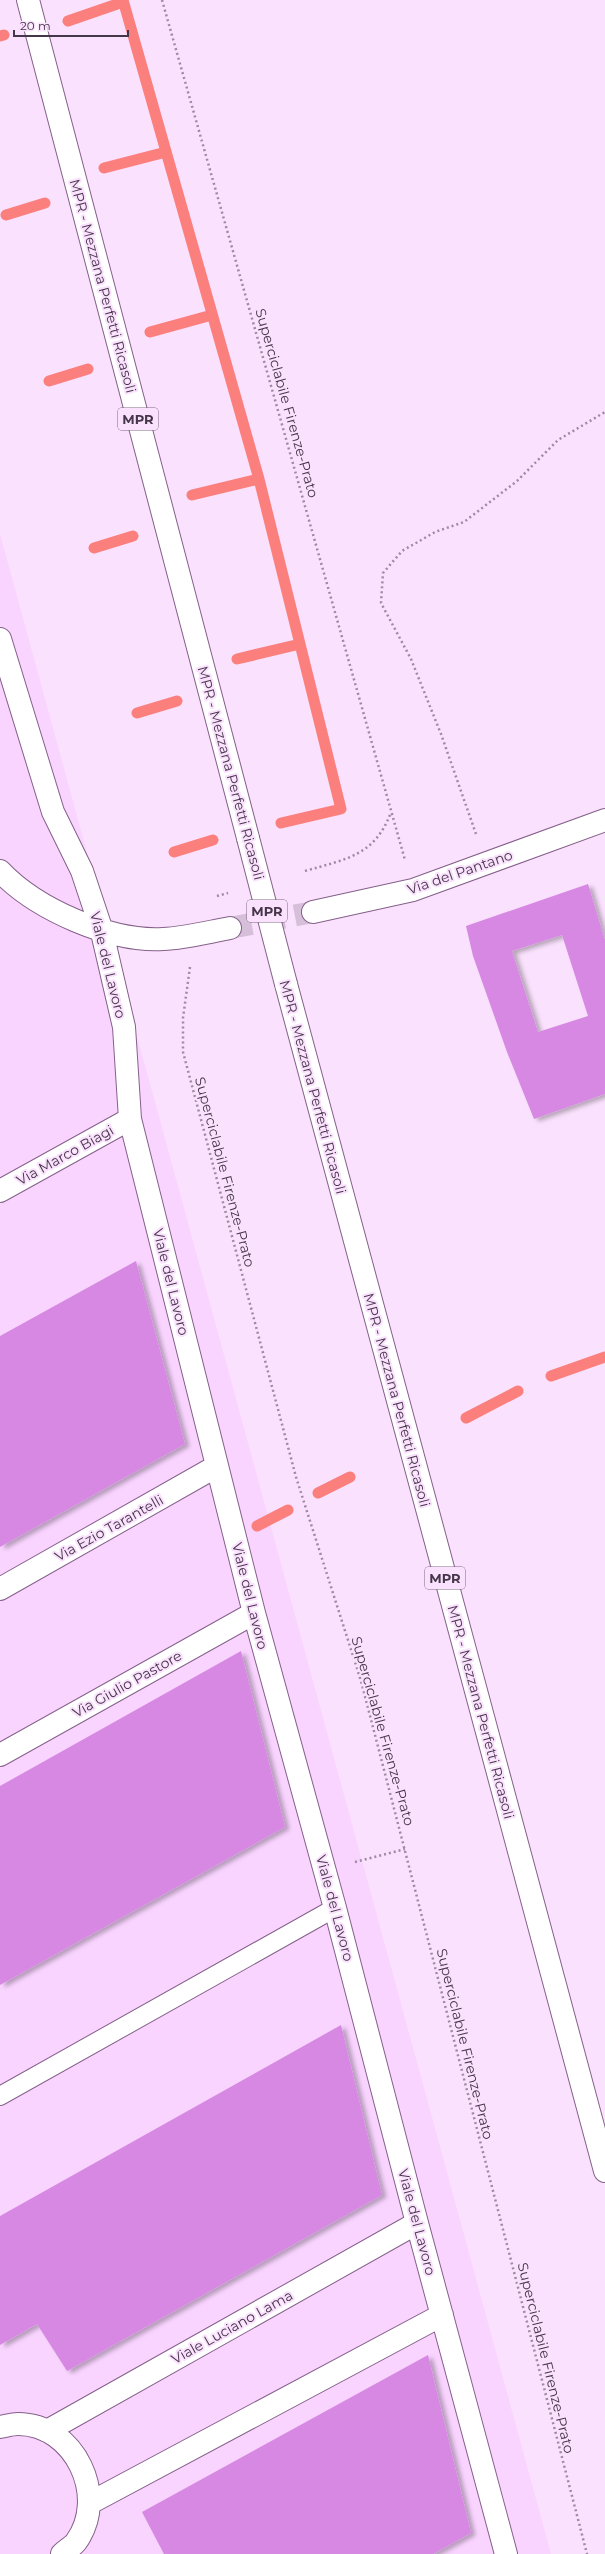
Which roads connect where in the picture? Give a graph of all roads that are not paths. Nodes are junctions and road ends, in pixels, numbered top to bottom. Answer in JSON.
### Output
{"nodes":[{"id":1,"x":28,"y":0,"type":"edge"},
{"id":2,"x":0,"y":639,"type":"edge"},
{"id":3,"x":605,"y":820,"type":"edge"},
{"id":4,"x":0,"y":870,"type":"edge"},
{"id":5,"x":313,"y":912,"type":"tunnel mouth"},
{"id":6,"x":101,"y":928,"type":"junction"},
{"id":7,"x":230,"y":928,"type":"tunnel mouth"},
{"id":8,"x":130,"y":1119,"type":"junction"},
{"id":9,"x":0,"y":1191,"type":"edge"},
{"id":10,"x":217,"y":1466,"type":"junction"},
{"id":11,"x":0,"y":1589,"type":"edge"},
{"id":12,"x":254,"y":1613,"type":"junction"},
{"id":13,"x":0,"y":1755,"type":"edge"},
{"id":14,"x":336,"y":1908,"type":"junction"},
{"id":15,"x":0,"y":2096,"type":"edge"},
{"id":16,"x":605,"y":2172,"type":"edge"},
{"id":17,"x":417,"y":2223,"type":"junction"},
{"id":18,"x":442,"y":2315,"type":"junction"},
{"id":19,"x":0,"y":2427,"type":"edge"},
{"id":20,"x":47,"y":2431,"type":"junction"},
{"id":21,"x":90,"y":2502,"type":"junction"},
{"id":22,"x":62,"y":2554,"type":"edge"},
{"id":23,"x":506,"y":2554,"type":"edge"}],
"edges":[{"from":1,"to":16,"type":"street","name":"MPR - Mezzana Perfetti Ricasoli","number":"MPR","bridge":true},
{"from":2,"to":6,"type":"street","name":"Viale del Lavoro"},
{"from":3,"to":5,"type":"street","name":"Via del Pantano"},
{"from":4,"to":6,"type":"street"},
{"from":6,"to":7,"type":"street"},
{"from":6,"to":8,"type":"street","name":"Viale del Lavoro"},
{"from":8,"to":9,"type":"street","name":"Via Marco Biagi"},
{"from":8,"to":10,"type":"street","name":"Viale del Lavoro"},
{"from":10,"to":11,"type":"street","name":"Via Ezio Tarantelli"},
{"from":10,"to":12,"type":"street","name":"Viale del Lavoro"},
{"from":12,"to":13,"type":"street","name":"Via Giulio Pastore"},
{"from":12,"to":14,"type":"street","name":"Viale del Lavoro"},
{"from":14,"to":15,"type":"lane"},
{"from":14,"to":17,"type":"street","name":"Viale del Lavoro"},
{"from":17,"to":18,"type":"street","name":"Viale del Lavoro"},
{"from":17,"to":20,"type":"street","name":"Viale Luciano Lama"},
{"from":18,"to":21,"type":"street"},
{"from":18,"to":23,"type":"street","name":"Viale del Lavoro"},
{"from":19,"to":20,"type":"street"},
{"from":20,"to":21,"type":"street"},
{"from":21,"to":22,"type":"street"}]}
